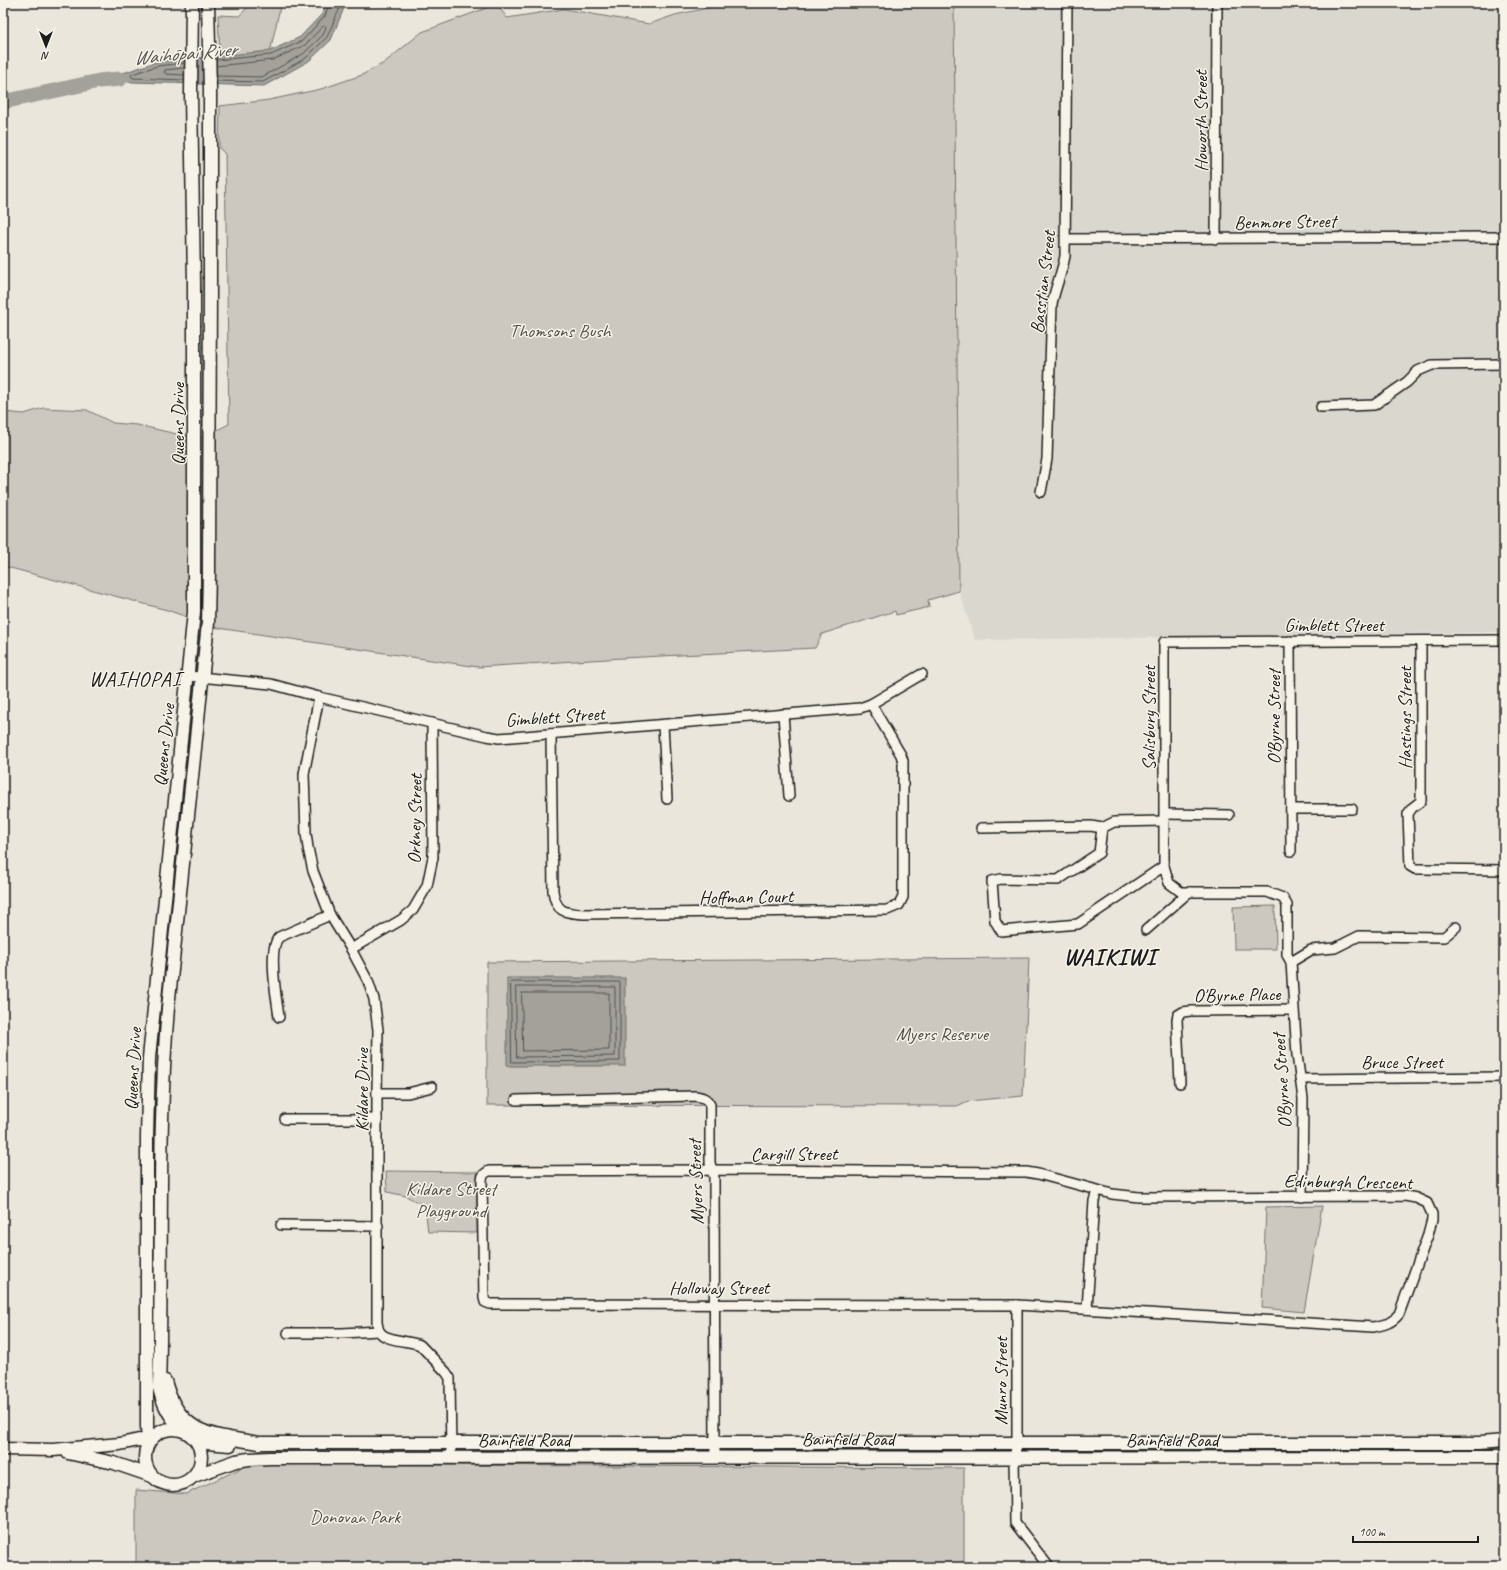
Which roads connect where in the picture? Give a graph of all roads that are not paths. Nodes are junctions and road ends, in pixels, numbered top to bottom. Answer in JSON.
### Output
{"nodes":[{"id":1,"x":192,"y":3,"type":"edge"},
{"id":2,"x":208,"y":3,"type":"edge"},
{"id":3,"x":1067,"y":3,"type":"edge"},
{"id":4,"x":1217,"y":3,"type":"edge"},
{"id":5,"x":1504,"y":237,"type":"edge"},
{"id":6,"x":1066,"y":239,"type":"junction"},
{"id":7,"x":1216,"y":239,"type":"junction"},
{"id":8,"x":210,"y":282,"type":"junction"},
{"id":9,"x":194,"y":283,"type":"junction"},
{"id":10,"x":1504,"y":364,"type":"edge"},
{"id":11,"x":1321,"y":407,"type":"dead end"},
{"id":12,"x":1041,"y":492,"type":"dead end"},
{"id":13,"x":1504,"y":640,"type":"edge"},
{"id":14,"x":1290,"y":641,"type":"junction"},
{"id":15,"x":1422,"y":641,"type":"junction"},
{"id":16,"x":1164,"y":642,"type":"joint"},
{"id":17,"x":922,"y":674,"type":"dead end"},
{"id":18,"x":189,"y":676,"type":"junction"},
{"id":19,"x":202,"y":678,"type":"junction"},
{"id":20,"x":319,"y":697,"type":"junction"},
{"id":21,"x":871,"y":704,"type":"junction"},
{"id":22,"x":783,"y":714,"type":"junction"},
{"id":23,"x":432,"y":723,"type":"junction"},
{"id":24,"x":663,"y":725,"type":"junction"},
{"id":25,"x":551,"y":734,"type":"junction"},
{"id":26,"x":789,"y":796,"type":"dead end"},
{"id":27,"x":667,"y":799,"type":"dead end"},
{"id":28,"x":1291,"y":809,"type":"junction"},
{"id":29,"x":1352,"y":809,"type":"dead end"},
{"id":30,"x":1230,"y":815,"type":"dead end"},
{"id":31,"x":1164,"y":818,"type":"junction"},
{"id":32,"x":981,"y":828,"type":"dead end"},
{"id":33,"x":1102,"y":828,"type":"junction"},
{"id":34,"x":1291,"y":851,"type":"dead end"},
{"id":35,"x":1164,"y":866,"type":"junction"},
{"id":36,"x":1504,"y":870,"type":"edge"},
{"id":37,"x":1188,"y":892,"type":"junction"},
{"id":38,"x":330,"y":915,"type":"junction"},
{"id":39,"x":1456,"y":927,"type":"dead end"},
{"id":40,"x":1146,"y":930,"type":"dead end"},
{"id":41,"x":351,"y":949,"type":"junction"},
{"id":42,"x":1290,"y":962,"type":"junction"},
{"id":43,"x":1293,"y":1010,"type":"junction"},
{"id":44,"x":279,"y":1017,"type":"dead end"},
{"id":45,"x":1504,"y":1077,"type":"edge"},
{"id":46,"x":1300,"y":1079,"type":"junction"},
{"id":47,"x":1180,"y":1083,"type":"dead end"},
{"id":48,"x":148,"y":1084,"type":"junction"},
{"id":49,"x":162,"y":1084,"type":"junction"},
{"id":50,"x":432,"y":1087,"type":"dead end"},
{"id":51,"x":377,"y":1093,"type":"junction"},
{"id":52,"x":516,"y":1100,"type":"dead end"},
{"id":53,"x":285,"y":1119,"type":"dead end"},
{"id":54,"x":377,"y":1119,"type":"junction"},
{"id":55,"x":711,"y":1170,"type":"junction"},
{"id":56,"x":489,"y":1171,"type":"joint"},
{"id":57,"x":1097,"y":1190,"type":"junction"},
{"id":58,"x":1302,"y":1197,"type":"junction"},
{"id":59,"x":281,"y":1225,"type":"dead end"},
{"id":60,"x":378,"y":1226,"type":"junction"},
{"id":61,"x":714,"y":1304,"type":"junction"},
{"id":62,"x":1017,"y":1305,"type":"junction"},
{"id":63,"x":1087,"y":1308,"type":"junction"},
{"id":64,"x":146,"y":1318,"type":"junction"},
{"id":65,"x":160,"y":1318,"type":"junction"},
{"id":66,"x":379,"y":1331,"type":"junction"},
{"id":67,"x":288,"y":1332,"type":"dead end"},
{"id":68,"x":160,"y":1360,"type":"junction"},
{"id":69,"x":184,"y":1431,"type":"junction"},
{"id":70,"x":205,"y":1432,"type":"joint"},
{"id":71,"x":194,"y":1438,"type":"junction"},
{"id":72,"x":148,"y":1442,"type":"junction"},
{"id":73,"x":1504,"y":1442,"type":"edge"},
{"id":74,"x":259,"y":1443,"type":"junction"},
{"id":75,"x":451,"y":1443,"type":"junction"},
{"id":76,"x":715,"y":1443,"type":"junction"},
{"id":77,"x":868,"y":1443,"type":"junction"},
{"id":78,"x":1160,"y":1443,"type":"junction"},
{"id":79,"x":1384,"y":1443,"type":"junction"},
{"id":80,"x":1017,"y":1444,"type":"junction"},
{"id":81,"x":3,"y":1449,"type":"edge"},
{"id":82,"x":53,"y":1450,"type":"junction"},
{"id":83,"x":451,"y":1456,"type":"junction"},
{"id":84,"x":715,"y":1456,"type":"junction"},
{"id":85,"x":868,"y":1456,"type":"junction"},
{"id":86,"x":1384,"y":1456,"type":"junction"},
{"id":87,"x":1014,"y":1457,"type":"junction"},
{"id":88,"x":1161,"y":1457,"type":"junction"},
{"id":89,"x":1504,"y":1457,"type":"edge"},
{"id":90,"x":152,"y":1476,"type":"junction"},
{"id":91,"x":194,"y":1476,"type":"junction"},
{"id":92,"x":1049,"y":1567,"type":"edge"}],
"edges":[{"from":1,"to":9,"type":"main road","name":"Queens Drive"},
{"from":2,"to":8,"type":"main road","name":"Queens Drive"},
{"from":3,"to":6,"type":"street","name":"Basstian Street"},
{"from":4,"to":7,"type":"street","name":"Howorth Street"},
{"from":5,"to":7,"type":"street","name":"Benmore Street"},
{"from":6,"to":7,"type":"street","name":"Benmore Street"},
{"from":6,"to":12,"type":"street","name":"Basstian Street"},
{"from":8,"to":9,"type":"main road"},
{"from":8,"to":19,"type":"main road","name":"Queens Drive"},
{"from":9,"to":18,"type":"main road","name":"Queens Drive"},
{"from":10,"to":11,"type":"street"},
{"from":13,"to":15,"type":"street","name":"Gimblett Street"},
{"from":14,"to":15,"type":"street","name":"Gimblett Street"},
{"from":14,"to":16,"type":"street","name":"Gimblett Street"},
{"from":14,"to":28,"type":"street","name":"O'Byrne Street"},
{"from":15,"to":36,"type":"street","name":"Hastings Street"},
{"from":16,"to":31,"type":"street","name":"Salisbury Street"},
{"from":17,"to":21,"type":"street","name":"Gimblett Street"},
{"from":18,"to":19,"type":"street","name":"Gimblett Street"},
{"from":18,"to":48,"type":"main road","name":"Queens Drive"},
{"from":19,"to":20,"type":"street","name":"Gimblett Street"},
{"from":19,"to":49,"type":"main road","name":"Queens Drive"},
{"from":20,"to":23,"type":"street","name":"Gimblett Street"},
{"from":20,"to":38,"type":"street","name":"Kildare Drive"},
{"from":21,"to":22,"type":"street","name":"Gimblett Street"},
{"from":21,"to":25,"type":"street","name":"Hoffman Court"},
{"from":22,"to":24,"type":"street","name":"Gimblett Street"},
{"from":22,"to":26,"type":"street"},
{"from":23,"to":25,"type":"street","name":"Gimblett Street"},
{"from":23,"to":41,"type":"street","name":"Orkney Street"},
{"from":24,"to":25,"type":"street","name":"Gimblett Street"},
{"from":24,"to":27,"type":"street"},
{"from":28,"to":29,"type":"street"},
{"from":28,"to":34,"type":"street","name":"O'Byrne Street"},
{"from":30,"to":31,"type":"street"},
{"from":31,"to":33,"type":"street"},
{"from":31,"to":35,"type":"street","name":"Salisbury Street"},
{"from":32,"to":33,"type":"street"},
{"from":33,"to":35,"type":"street"},
{"from":35,"to":37,"type":"street"},
{"from":37,"to":40,"type":"street"},
{"from":37,"to":42,"type":"street","name":"O'Byrne Street"},
{"from":38,"to":41,"type":"street","name":"Kildare Drive"},
{"from":38,"to":44,"type":"street"},
{"from":39,"to":42,"type":"street"},
{"from":41,"to":51,"type":"street","name":"Kildare Drive"},
{"from":42,"to":43,"type":"street","name":"O'Byrne Street"},
{"from":43,"to":46,"type":"street","name":"O'Byrne Street"},
{"from":43,"to":47,"type":"street","name":"O'Byrne Place"},
{"from":45,"to":46,"type":"street","name":"Bruce Street"},
{"from":46,"to":58,"type":"street","name":"O'Byrne Street"},
{"from":48,"to":49,"type":"main road"},
{"from":48,"to":64,"type":"main road","name":"Queens Drive"},
{"from":49,"to":65,"type":"main road","name":"Queens Drive"},
{"from":50,"to":51,"type":"street"},
{"from":51,"to":54,"type":"street","name":"Kildare Drive"},
{"from":52,"to":55,"type":"street","name":"Myers Street"},
{"from":53,"to":54,"type":"street"},
{"from":54,"to":60,"type":"street","name":"Kildare Drive"},
{"from":55,"to":56,"type":"street","name":"Cargill Street"},
{"from":55,"to":57,"type":"street","name":"Cargill Street"},
{"from":55,"to":61,"type":"street","name":"Myers Street"},
{"from":56,"to":61,"type":"street","name":"Holloway Street"},
{"from":57,"to":58,"type":"street","name":"Edinburgh Crescent"},
{"from":57,"to":63,"type":"street"},
{"from":58,"to":63,"type":"street","name":"Edinburgh Crescent"},
{"from":59,"to":60,"type":"street"},
{"from":60,"to":66,"type":"street","name":"Kildare Drive"},
{"from":61,"to":62,"type":"street","name":"Holloway Street"},
{"from":61,"to":76,"type":"street","name":"Myers Street"},
{"from":62,"to":63,"type":"street","name":"Holloway Street"},
{"from":62,"to":80,"type":"street","name":"Munro Street"},
{"from":64,"to":65,"type":"main road"},
{"from":64,"to":72,"type":"main road","name":"Queens Drive"},
{"from":65,"to":68,"type":"main road","name":"Queens Drive"},
{"from":66,"to":67,"type":"street"},
{"from":66,"to":75,"type":"street"},
{"from":68,"to":69,"type":"main road","name":"Queens Drive"},
{"from":68,"to":70,"type":"main road","name":"Queens Drive"},
{"from":69,"to":71,"type":"main road","name":"Bainfield Road"},
{"from":69,"to":72,"type":"main road"},
{"from":70,"to":74,"type":"main road","name":"Bainfield Road"},
{"from":71,"to":74,"type":"main road","name":"Bainfield Road"},
{"from":71,"to":91,"type":"main road"},
{"from":72,"to":82,"type":"main road","name":"Bainfield Road"},
{"from":72,"to":90,"type":"main road"},
{"from":73,"to":79,"type":"main road","name":"Bainfield Road"},
{"from":74,"to":75,"type":"main road","name":"Bainfield Road"},
{"from":75,"to":76,"type":"main road","name":"Bainfield Road"},
{"from":75,"to":83,"type":"street"},
{"from":76,"to":77,"type":"main road","name":"Bainfield Road"},
{"from":76,"to":84,"type":"street","name":"Myers Street"},
{"from":77,"to":80,"type":"main road","name":"Bainfield Road"},
{"from":77,"to":85,"type":"main road"},
{"from":78,"to":79,"type":"main road","name":"Bainfield Road"},
{"from":78,"to":80,"type":"main road","name":"Bainfield Road"},
{"from":78,"to":88,"type":"main road"},
{"from":79,"to":86,"type":"main road"},
{"from":80,"to":87,"type":"street","name":"Munro Street"},
{"from":81,"to":82,"type":"main road","name":"Bainfield Road"},
{"from":82,"to":90,"type":"main road","name":"Bainfield Road"},
{"from":83,"to":84,"type":"main road","name":"Bainfield Road"},
{"from":83,"to":91,"type":"main road","name":"Bainfield Road"},
{"from":84,"to":85,"type":"main road","name":"Bainfield Road"},
{"from":85,"to":87,"type":"main road","name":"Bainfield Road"},
{"from":86,"to":88,"type":"main road","name":"Bainfield Road"},
{"from":86,"to":89,"type":"main road","name":"Bainfield Road"},
{"from":87,"to":88,"type":"main road","name":"Bainfield Road"},
{"from":87,"to":92,"type":"street","name":"Munro Street"},
{"from":90,"to":91,"type":"main road","name":"Bainfield Road"}]}
